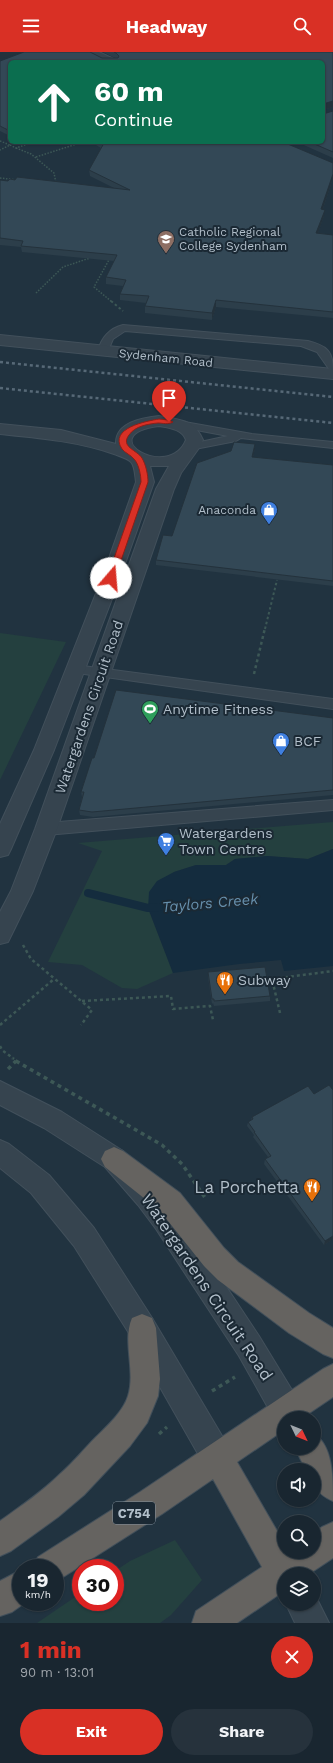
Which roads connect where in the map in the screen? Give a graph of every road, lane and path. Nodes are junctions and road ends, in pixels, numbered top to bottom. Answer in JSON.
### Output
{"nodes":[{"id":1,"x":90,"y":52,"type":"edge"},
{"id":2,"x":108,"y":60,"type":"edge"},
{"id":3,"x":0,"y":141,"type":"edge"},
{"id":4,"x":28,"y":144,"type":"edge"},
{"id":5,"x":77,"y":144,"type":"edge"},
{"id":6,"x":10,"y":145,"type":"junction"},
{"id":7,"x":16,"y":148,"type":"junction"},
{"id":8,"x":0,"y":150,"type":"edge"},
{"id":9,"x":35,"y":157,"type":"junction"},
{"id":10,"x":0,"y":178,"type":"edge"},
{"id":11,"x":21,"y":180,"type":"edge"},
{"id":12,"x":60,"y":187,"type":"edge"},
{"id":13,"x":112,"y":254,"type":"edge"},
{"id":14,"x":96,"y":255,"type":"edge"},
{"id":15,"x":36,"y":293,"type":"dead end"},
{"id":16,"x":126,"y":313,"type":"dead end"},
{"id":17,"x":0,"y":340,"type":"edge"},
{"id":18,"x":0,"y":351,"type":"edge"},
{"id":19,"x":104,"y":356,"type":"junction"},
{"id":20,"x":333,"y":367,"type":"edge"},
{"id":21,"x":333,"y":374,"type":"edge"},
{"id":22,"x":333,"y":382,"type":"edge"},
{"id":23,"x":179,"y":424,"type":"junction"},
{"id":24,"x":0,"y":429,"type":"edge"},
{"id":25,"x":131,"y":429,"type":"junction"},
{"id":26,"x":61,"y":435,"type":"junction"},
{"id":27,"x":252,"y":437,"type":"junction"},
{"id":28,"x":333,"y":445,"type":"edge"},
{"id":29,"x":190,"y":451,"type":"junction"},
{"id":30,"x":135,"y":456,"type":"junction"},
{"id":31,"x":276,"y":580,"type":"edge"},
{"id":32,"x":75,"y":669,"type":"junction"},
{"id":33,"x":101,"y":672,"type":"junction"},
{"id":34,"x":250,"y":693,"type":"junction"},
{"id":35,"x":333,"y":704,"type":"edge"},
{"id":36,"x":333,"y":805,"type":"edge"},
{"id":37,"x":46,"y":829,"type":"junction"},
{"id":38,"x":0,"y":849,"type":"edge"},
{"id":39,"x":0,"y":935,"type":"edge"},
{"id":40,"x":23,"y":941,"type":"dead end"},
{"id":41,"x":333,"y":971,"type":"edge"},
{"id":42,"x":54,"y":979,"type":"junction"},
{"id":43,"x":82,"y":1001,"type":"junction"},
{"id":44,"x":280,"y":1013,"type":"dead end"},
{"id":45,"x":213,"y":1020,"type":"dead end"},
{"id":46,"x":0,"y":1025,"type":"edge"},
{"id":47,"x":81,"y":1025,"type":"dead end"},
{"id":48,"x":0,"y":1046,"type":"edge"},
{"id":49,"x":3,"y":1082,"type":"edge"},
{"id":50,"x":0,"y":1152,"type":"edge"},
{"id":51,"x":114,"y":1159,"type":"junction"},
{"id":52,"x":142,"y":1328,"type":"junction"},
{"id":53,"x":333,"y":1344,"type":"edge"},
{"id":54,"x":333,"y":1379,"type":"edge"},
{"id":55,"x":288,"y":1411,"type":"edge"},
{"id":56,"x":294,"y":1411,"type":"edge"},
{"id":57,"x":277,"y":1422,"type":"edge"},
{"id":58,"x":314,"y":1455,"type":"edge"},
{"id":59,"x":217,"y":1457,"type":"junction"},
{"id":60,"x":333,"y":1485,"type":"edge"},
{"id":61,"x":333,"y":1538,"type":"edge"},
{"id":62,"x":0,"y":1540,"type":"edge"},
{"id":63,"x":321,"y":1547,"type":"edge"},
{"id":64,"x":63,"y":1559,"type":"edge"},
{"id":65,"x":304,"y":1559,"type":"edge"},
{"id":66,"x":280,"y":1567,"type":"edge"},
{"id":67,"x":294,"y":1567,"type":"edge"},
{"id":68,"x":277,"y":1579,"type":"edge"},
{"id":69,"x":12,"y":1592,"type":"edge"},
{"id":70,"x":0,"y":1600,"type":"edge"},
{"id":71,"x":306,"y":1611,"type":"edge"},
{"id":72,"x":208,"y":1623,"type":"edge"},
{"id":73,"x":313,"y":1623,"type":"edge"}],
"edges":[{"from":1,"to":2,"type":"street"},
{"from":3,"to":6,"type":"path"},
{"from":4,"to":7,"type":"path"},
{"from":5,"to":9,"type":"path"},
{"from":6,"to":7,"type":"path"},
{"from":6,"to":8,"type":"path"},
{"from":7,"to":9,"type":"path"},
{"from":9,"to":12,"type":"path"},
{"from":10,"to":11,"type":"path"},
{"from":13,"to":16,"type":"path"},
{"from":14,"to":15,"type":"path"},
{"from":17,"to":19,"type":"street","name":"Sydenham Road"},
{"from":18,"to":19,"type":"street","name":"Sydenham Road"},
{"from":19,"to":20,"type":"lane"},
{"from":19,"to":21,"type":"street","name":"Sydenham Road"},
{"from":19,"to":22,"type":"street","name":"Sydenham Road"},
{"from":23,"to":25,"type":"street"},
{"from":23,"to":27,"type":"lane"},
{"from":23,"to":29,"type":"street"},
{"from":24,"to":26,"type":"street"},
{"from":25,"to":26,"type":"street"},
{"from":25,"to":30,"type":"street","name":"Watergardens Circuit Road"},
{"from":26,"to":30,"type":"street"},
{"from":27,"to":28,"type":"lane"},
{"from":27,"to":29,"type":"lane"},
{"from":29,"to":30,"type":"street"},
{"from":29,"to":33,"type":"street","name":"Watergardens Circuit Road"},
{"from":30,"to":32,"type":"street","name":"Watergardens Circuit Road"},
{"from":31,"to":34,"type":"path"},
{"from":32,"to":33,"type":"lane"},
{"from":32,"to":38,"type":"street","name":"Watergardens Circuit Road"},
{"from":33,"to":34,"type":"lane"},
{"from":33,"to":37,"type":"street","name":"Watergardens Circuit Road"},
{"from":34,"to":35,"type":"lane"},
{"from":36,"to":37,"type":"lane"},
{"from":37,"to":39,"type":"street","name":"Watergardens Circuit Road"},
{"from":40,"to":42,"type":"path"},
{"from":41,"to":44,"type":"path"},
{"from":42,"to":43,"type":"path"},
{"from":42,"to":46,"type":"path"},
{"from":43,"to":45,"type":"path"},
{"from":43,"to":47,"type":"path"},
{"from":48,"to":49,"type":"path"},
{"from":49,"to":51,"type":"street","name":"Watergardens Circuit Road"},
{"from":50,"to":52,"type":"street"},
{"from":51,"to":53,"type":"highway"},
{"from":51,"to":55,"type":"street","name":"Watergardens Circuit Road"},
{"from":52,"to":59,"type":"street"},
{"from":52,"to":62,"type":"highway"},
{"from":54,"to":56,"type":"highway","number":"C754"},
{"from":57,"to":59,"type":"highway","number":"C754"},
{"from":58,"to":60,"type":"highway"},
{"from":59,"to":64,"type":"highway","number":"C754"},
{"from":59,"to":66,"type":"highway"},
{"from":61,"to":63,"type":"highway"},
{"from":65,"to":67,"type":"highway"},
{"from":68,"to":72,"type":"highway"},
{"from":69,"to":70,"type":"highway"},
{"from":71,"to":73,"type":"street"}]}
